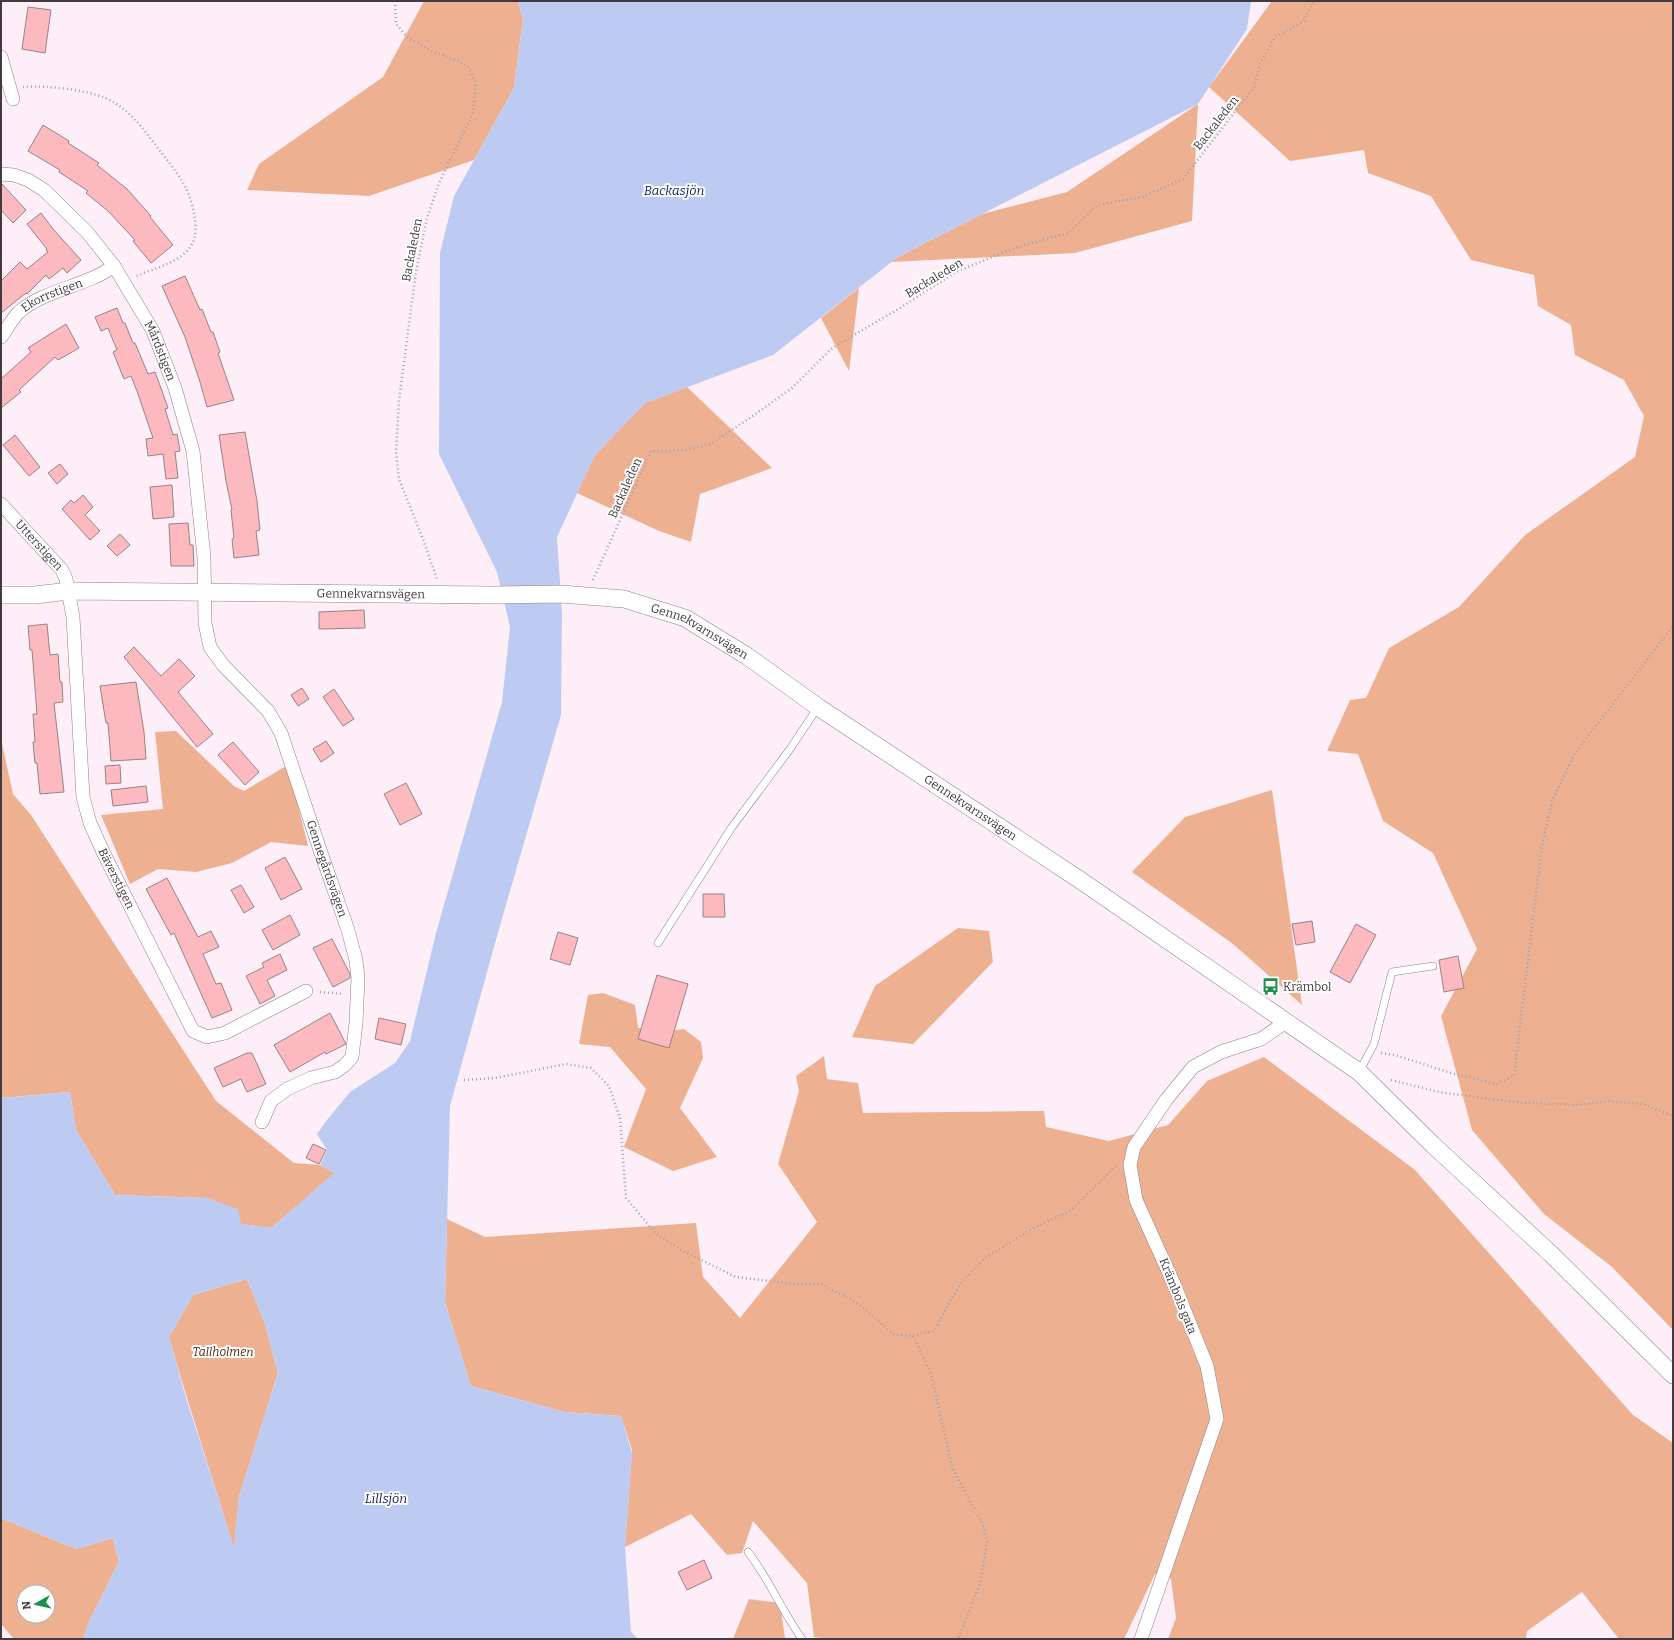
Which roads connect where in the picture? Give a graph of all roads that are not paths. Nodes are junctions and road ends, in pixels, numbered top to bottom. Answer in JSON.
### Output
{"nodes":[{"id":1,"x":1,"y":57,"type":"edge"},
{"id":2,"x":11,"y":94,"type":"road end"},
{"id":3,"x":1,"y":174,"type":"edge"},
{"id":4,"x":114,"y":266,"type":"junction"},
{"id":5,"x":1,"y":337,"type":"edge"},
{"id":6,"x":1,"y":504,"type":"edge"},
{"id":7,"x":69,"y":591,"type":"junction"},
{"id":8,"x":204,"y":592,"type":"junction"},
{"id":9,"x":1,"y":595,"type":"edge"},
{"id":10,"x":818,"y":708,"type":"junction"},
{"id":11,"x":658,"y":943,"type":"dead end"},
{"id":12,"x":1433,"y":966,"type":"dead end"},
{"id":13,"x":306,"y":991,"type":"road end"},
{"id":14,"x":1286,"y":1022,"type":"junction"},
{"id":15,"x":1359,"y":1072,"type":"junction"},
{"id":16,"x":262,"y":1122,"type":"dead end"},
{"id":17,"x":1673,"y":1375,"type":"edge"},
{"id":18,"x":748,"y":1552,"type":"dead end"},
{"id":19,"x":802,"y":1639,"type":"edge"},
{"id":20,"x":1141,"y":1639,"type":"edge"}],
"edges":[{"from":1,"to":2,"type":"street"},
{"from":3,"to":4,"type":"street","name":"Mårdstigen"},
{"from":4,"to":5,"type":"street","name":"Ekorrstigen"},
{"from":4,"to":8,"type":"street","name":"Mårdstigen"},
{"from":6,"to":7,"type":"street","name":"Utterstigen"},
{"from":7,"to":8,"type":"street","name":"Gennekvarnsvägen"},
{"from":7,"to":9,"type":"street","name":"Gennekvarnsvägen"},
{"from":7,"to":13,"type":"street","name":"Bäverstigen"},
{"from":8,"to":10,"type":"street","name":"Gennekvarnsvägen"},
{"from":8,"to":16,"type":"street","name":"Gennegårdsvägen"},
{"from":10,"to":11,"type":"lane"},
{"from":10,"to":14,"type":"street","name":"Gennekvarnsvägen"},
{"from":12,"to":15,"type":"lane"},
{"from":14,"to":15,"type":"street","name":"Gennekvarnsvägen"},
{"from":14,"to":20,"type":"street","name":"Krämbols gata"},
{"from":15,"to":17,"type":"street","name":"Gennekvarnsvägen"},
{"from":18,"to":19,"type":"lane"}]}
